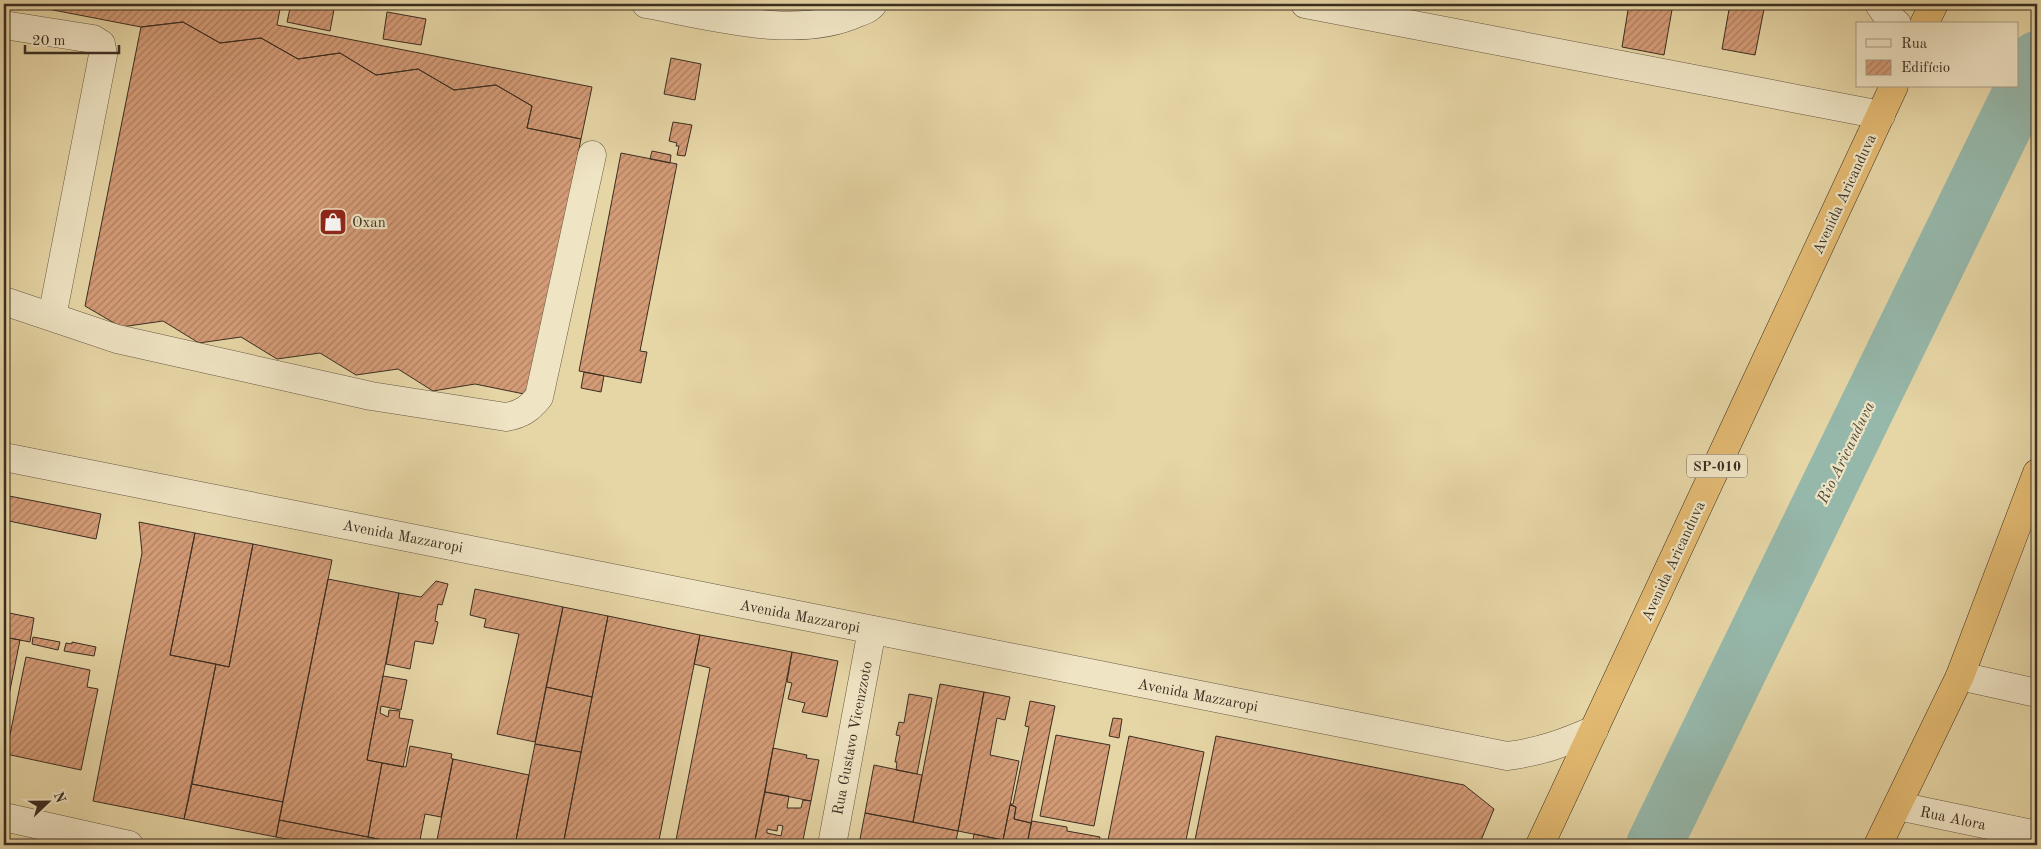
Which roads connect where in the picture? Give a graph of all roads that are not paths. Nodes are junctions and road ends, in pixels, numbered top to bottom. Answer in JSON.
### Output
{"nodes":[{"id":1,"x":646,"y":4,"type":"edge"},
{"id":2,"x":873,"y":4,"type":"edge"},
{"id":3,"x":1305,"y":4,"type":"edge"},
{"id":4,"x":1879,"y":4,"type":"edge"},
{"id":5,"x":1934,"y":4,"type":"edge"},
{"id":6,"x":1895,"y":22,"type":"edge"},
{"id":7,"x":1925,"y":22,"type":"edge"},
{"id":8,"x":4,"y":25,"type":"edge"},
{"id":9,"x":1893,"y":88,"type":"edge"},
{"id":10,"x":1881,"y":115,"type":"junction"},
{"id":11,"x":592,"y":155,"type":"dead end"},
{"id":12,"x":4,"y":301,"type":"edge"},
{"id":13,"x":52,"y":317,"type":"junction"},
{"id":14,"x":4,"y":456,"type":"edge"},
{"id":15,"x":2037,"y":473,"type":"edge"},
{"id":16,"x":872,"y":630,"type":"junction"},
{"id":17,"x":1960,"y":676,"type":"junction"},
{"id":18,"x":2037,"y":693,"type":"edge"},
{"id":19,"x":1594,"y":730,"type":"junction"},
{"id":20,"x":1898,"y":806,"type":"junction"},
{"id":21,"x":4,"y":817,"type":"edge"},
{"id":22,"x":2028,"y":838,"type":"edge"},
{"id":23,"x":129,"y":845,"type":"edge"},
{"id":24,"x":832,"y":845,"type":"edge"},
{"id":25,"x":1540,"y":845,"type":"edge"},
{"id":26,"x":1878,"y":845,"type":"edge"}],
"edges":[{"from":1,"to":2,"type":"street"},
{"from":3,"to":10,"type":"street"},
{"from":4,"to":6,"type":"street"},
{"from":5,"to":7,"type":"highway"},
{"from":8,"to":13,"type":"street"},
{"from":9,"to":10,"type":"highway","name":"Avenida Aricanduva","number":"SP-010"},
{"from":10,"to":19,"type":"highway","name":"Avenida Aricanduva","number":"SP-010"},
{"from":11,"to":13,"type":"street"},
{"from":12,"to":13,"type":"street"},
{"from":14,"to":16,"type":"street","name":"Avenida Mazzaropi"},
{"from":15,"to":17,"type":"highway"},
{"from":16,"to":19,"type":"street","name":"Avenida Mazzaropi"},
{"from":16,"to":24,"type":"street","name":"Rua Gustavo Vicenzzoto"},
{"from":17,"to":18,"type":"street"},
{"from":17,"to":20,"type":"highway"},
{"from":19,"to":25,"type":"highway","name":"Avenida Aricanduva","number":"SP-010"},
{"from":20,"to":22,"type":"street","name":"Rua Alora"},
{"from":20,"to":26,"type":"highway"},
{"from":21,"to":23,"type":"street"}]}
